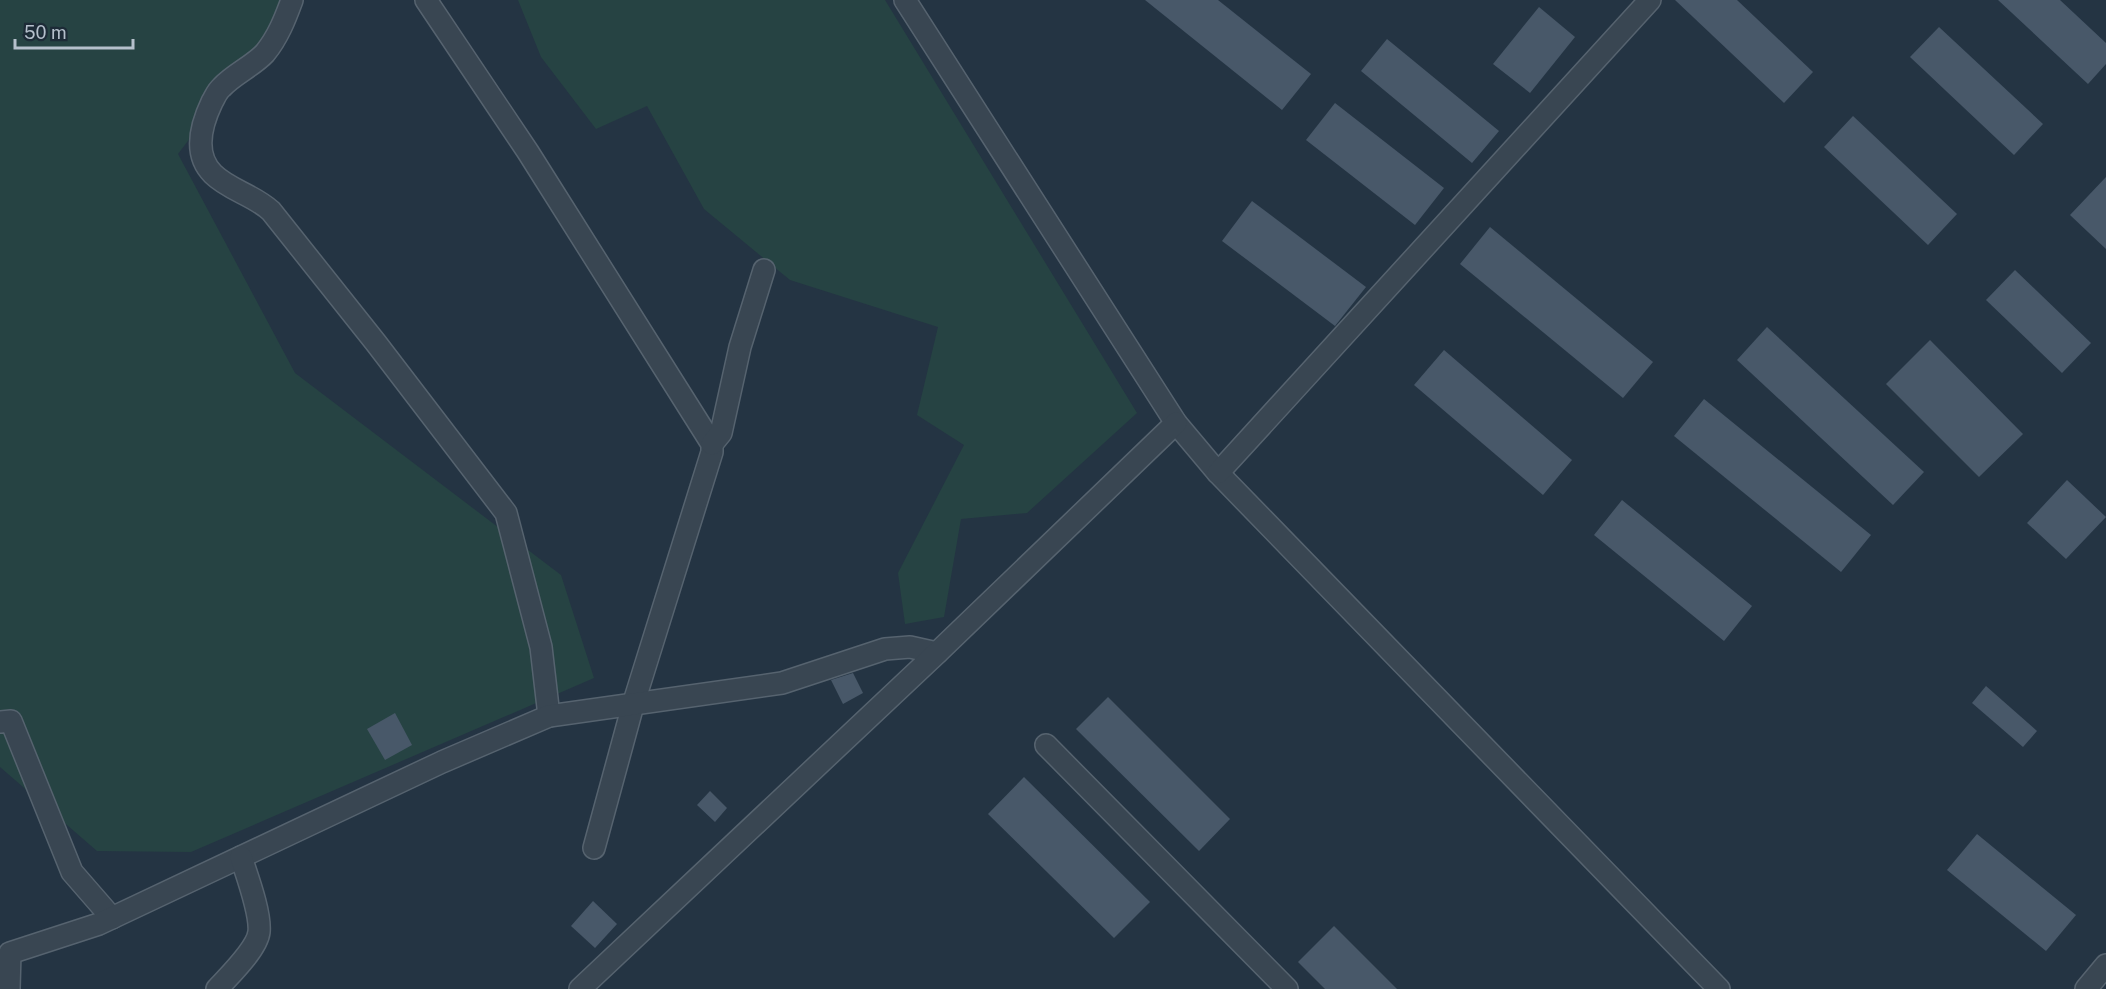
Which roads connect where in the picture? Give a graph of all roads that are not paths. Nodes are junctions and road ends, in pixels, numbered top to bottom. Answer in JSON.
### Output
{"nodes":[{"id":1,"x":292,"y":0,"type":"edge"},
{"id":2,"x":426,"y":0,"type":"edge"},
{"id":3,"x":905,"y":0,"type":"edge"},
{"id":4,"x":1650,"y":0,"type":"edge"},
{"id":5,"x":764,"y":270,"type":"dead end"},
{"id":6,"x":1176,"y":423,"type":"junction"},
{"id":7,"x":712,"y":444,"type":"junction"},
{"id":8,"x":1218,"y":473,"type":"junction"},
{"id":9,"x":937,"y":653,"type":"junction"},
{"id":10,"x":633,"y":705,"type":"junction"},
{"id":11,"x":549,"y":716,"type":"junction"},
{"id":12,"x":0,"y":722,"type":"edge"},
{"id":13,"x":1046,"y":745,"type":"dead end"},
{"id":14,"x":594,"y":848,"type":"dead end"},
{"id":15,"x":241,"y":857,"type":"junction"},
{"id":16,"x":112,"y":918,"type":"junction"},
{"id":17,"x":5,"y":950,"type":"edge"},
{"id":18,"x":2106,"y":965,"type":"edge"},
{"id":19,"x":9,"y":989,"type":"edge"},
{"id":20,"x":217,"y":989,"type":"edge"},
{"id":21,"x":580,"y":989,"type":"edge"},
{"id":22,"x":1287,"y":989,"type":"edge"},
{"id":23,"x":1719,"y":989,"type":"edge"},
{"id":24,"x":2086,"y":989,"type":"edge"}],
"edges":[{"from":1,"to":11,"type":"street"},
{"from":2,"to":7,"type":"street"},
{"from":3,"to":6,"type":"street"},
{"from":4,"to":8,"type":"street"},
{"from":5,"to":7,"type":"street"},
{"from":6,"to":8,"type":"street"},
{"from":6,"to":9,"type":"street"},
{"from":7,"to":10,"type":"street"},
{"from":8,"to":23,"type":"street"},
{"from":9,"to":10,"type":"street"},
{"from":9,"to":21,"type":"street"},
{"from":10,"to":11,"type":"street"},
{"from":10,"to":14,"type":"street"},
{"from":11,"to":15,"type":"street"},
{"from":12,"to":16,"type":"street"},
{"from":13,"to":22,"type":"street"},
{"from":15,"to":16,"type":"street"},
{"from":15,"to":20,"type":"street"},
{"from":16,"to":17,"type":"street"},
{"from":17,"to":19,"type":"street"},
{"from":18,"to":24,"type":"street"}]}
